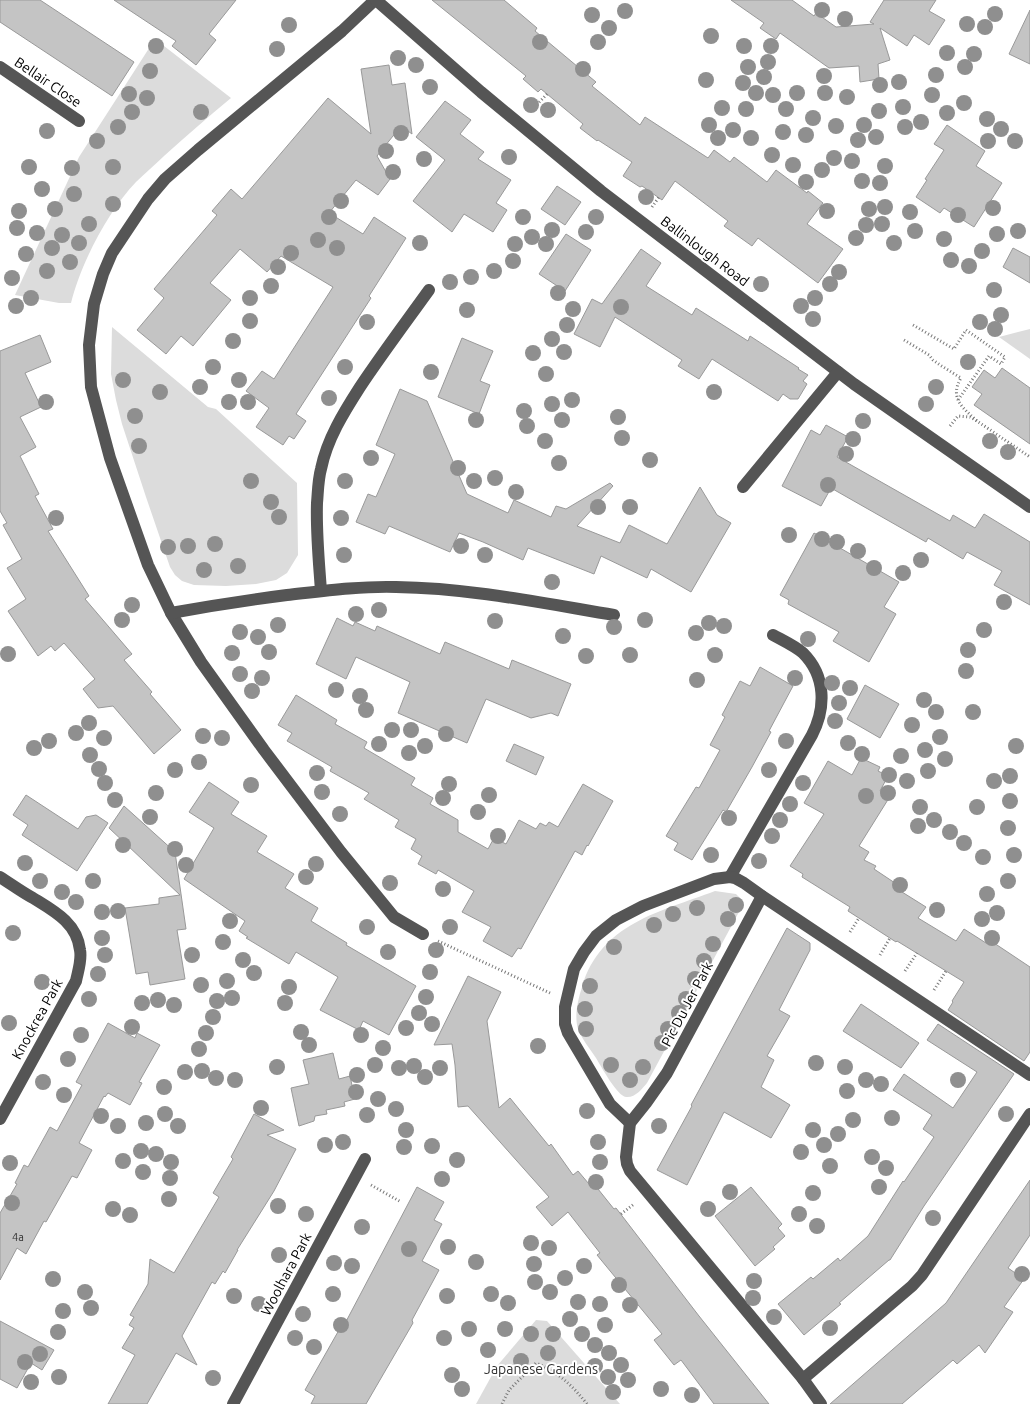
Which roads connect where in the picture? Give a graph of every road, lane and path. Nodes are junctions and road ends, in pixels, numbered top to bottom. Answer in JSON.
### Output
{"nodes":[{"id":1,"x":376,"y":0,"type":"edge"},
{"id":2,"x":0,"y":67,"type":"edge"},
{"id":3,"x":547,"y":94,"type":"dead end"},
{"id":4,"x":531,"y":112,"type":"dead end"},
{"id":5,"x":80,"y":121,"type":"dead end"},
{"id":6,"x":659,"y":197,"type":"dead end"},
{"id":7,"x":651,"y":209,"type":"dead end"},
{"id":8,"x":429,"y":290,"type":"dead end"},
{"id":9,"x":914,"y":325,"type":"dead end"},
{"id":10,"x":904,"y":340,"type":"dead end"},
{"id":11,"x":838,"y":372,"type":"junction"},
{"id":12,"x":958,"y":400,"type":"junction"},
{"id":13,"x":977,"y":420,"type":"junction"},
{"id":14,"x":950,"y":426,"type":"dead end"},
{"id":15,"x":1030,"y":458,"type":"edge"},
{"id":16,"x":743,"y":487,"type":"dead end"},
{"id":17,"x":1030,"y":507,"type":"edge"},
{"id":18,"x":321,"y":591,"type":"junction"},
{"id":19,"x":171,"y":613,"type":"junction"},
{"id":20,"x":614,"y":615,"type":"dead end"},
{"id":21,"x":773,"y":635,"type":"dead end"},
{"id":22,"x":0,"y":877,"type":"edge"},
{"id":23,"x":730,"y":877,"type":"junction"},
{"id":24,"x":762,"y":896,"type":"junction"},
{"id":25,"x":859,"y":918,"type":"dead end"},
{"id":26,"x":423,"y":934,"type":"joint"},
{"id":27,"x":847,"y":936,"type":"dead end"},
{"id":28,"x":890,"y":938,"type":"dead end"},
{"id":29,"x":917,"y":953,"type":"dead end"},
{"id":30,"x":878,"y":957,"type":"dead end"},
{"id":31,"x":946,"y":971,"type":"dead end"},
{"id":32,"x":904,"y":974,"type":"dead end"},
{"id":33,"x":932,"y":993,"type":"dead end"},
{"id":34,"x":565,"y":1001,"type":"junction"},
{"id":35,"x":1030,"y":1075,"type":"edge"},
{"id":36,"x":1030,"y":1114,"type":"edge"},
{"id":37,"x":0,"y":1119,"type":"edge"},
{"id":38,"x":630,"y":1123,"type":"junction"},
{"id":39,"x":365,"y":1159,"type":"dead end"},
{"id":40,"x":356,"y":1177,"type":"junction"},
{"id":41,"x":640,"y":1200,"type":"dead end"},
{"id":42,"x":402,"y":1202,"type":"dead end"},
{"id":43,"x":620,"y":1214,"type":"dead end"},
{"id":44,"x":803,"y":1379,"type":"junction"},
{"id":45,"x":233,"y":1404,"type":"edge"},
{"id":46,"x":502,"y":1404,"type":"edge"},
{"id":47,"x":587,"y":1404,"type":"edge"},
{"id":48,"x":822,"y":1404,"type":"edge"}],
"edges":[{"from":1,"to":11,"type":"street","name":"Ballinlough Road"},
{"from":1,"to":19,"type":"street"},
{"from":2,"to":5,"type":"street","name":"Bellair Close"},
{"from":3,"to":4,"type":"path"},
{"from":6,"to":7,"type":"path"},
{"from":8,"to":18,"type":"street"},
{"from":9,"to":12,"type":"path"},
{"from":10,"to":12,"type":"path"},
{"from":11,"to":16,"type":"street"},
{"from":11,"to":17,"type":"street","name":"Ballinlough Road"},
{"from":12,"to":13,"type":"path"},
{"from":13,"to":14,"type":"path"},
{"from":13,"to":15,"type":"path"},
{"from":18,"to":19,"type":"street"},
{"from":18,"to":20,"type":"street"},
{"from":19,"to":26,"type":"street"},
{"from":21,"to":23,"type":"street"},
{"from":22,"to":37,"type":"street","name":"Knockrea Park"},
{"from":23,"to":24,"type":"street"},
{"from":23,"to":34,"type":"street"},
{"from":24,"to":35,"type":"street"},
{"from":24,"to":38,"type":"street","name":"Pic Du Jer Park"},
{"from":25,"to":27,"type":"path"},
{"from":26,"to":34,"type":"path"},
{"from":28,"to":30,"type":"path"},
{"from":29,"to":32,"type":"path"},
{"from":31,"to":33,"type":"path"},
{"from":34,"to":38,"type":"street"},
{"from":36,"to":44,"type":"street"},
{"from":38,"to":44,"type":"street"},
{"from":39,"to":40,"type":"street","name":"Woolhara Park"},
{"from":40,"to":42,"type":"path"},
{"from":40,"to":45,"type":"street","name":"Woolhara Park"},
{"from":41,"to":43,"type":"path"},
{"from":44,"to":48,"type":"street"},
{"from":46,"to":47,"type":"path"}]}
